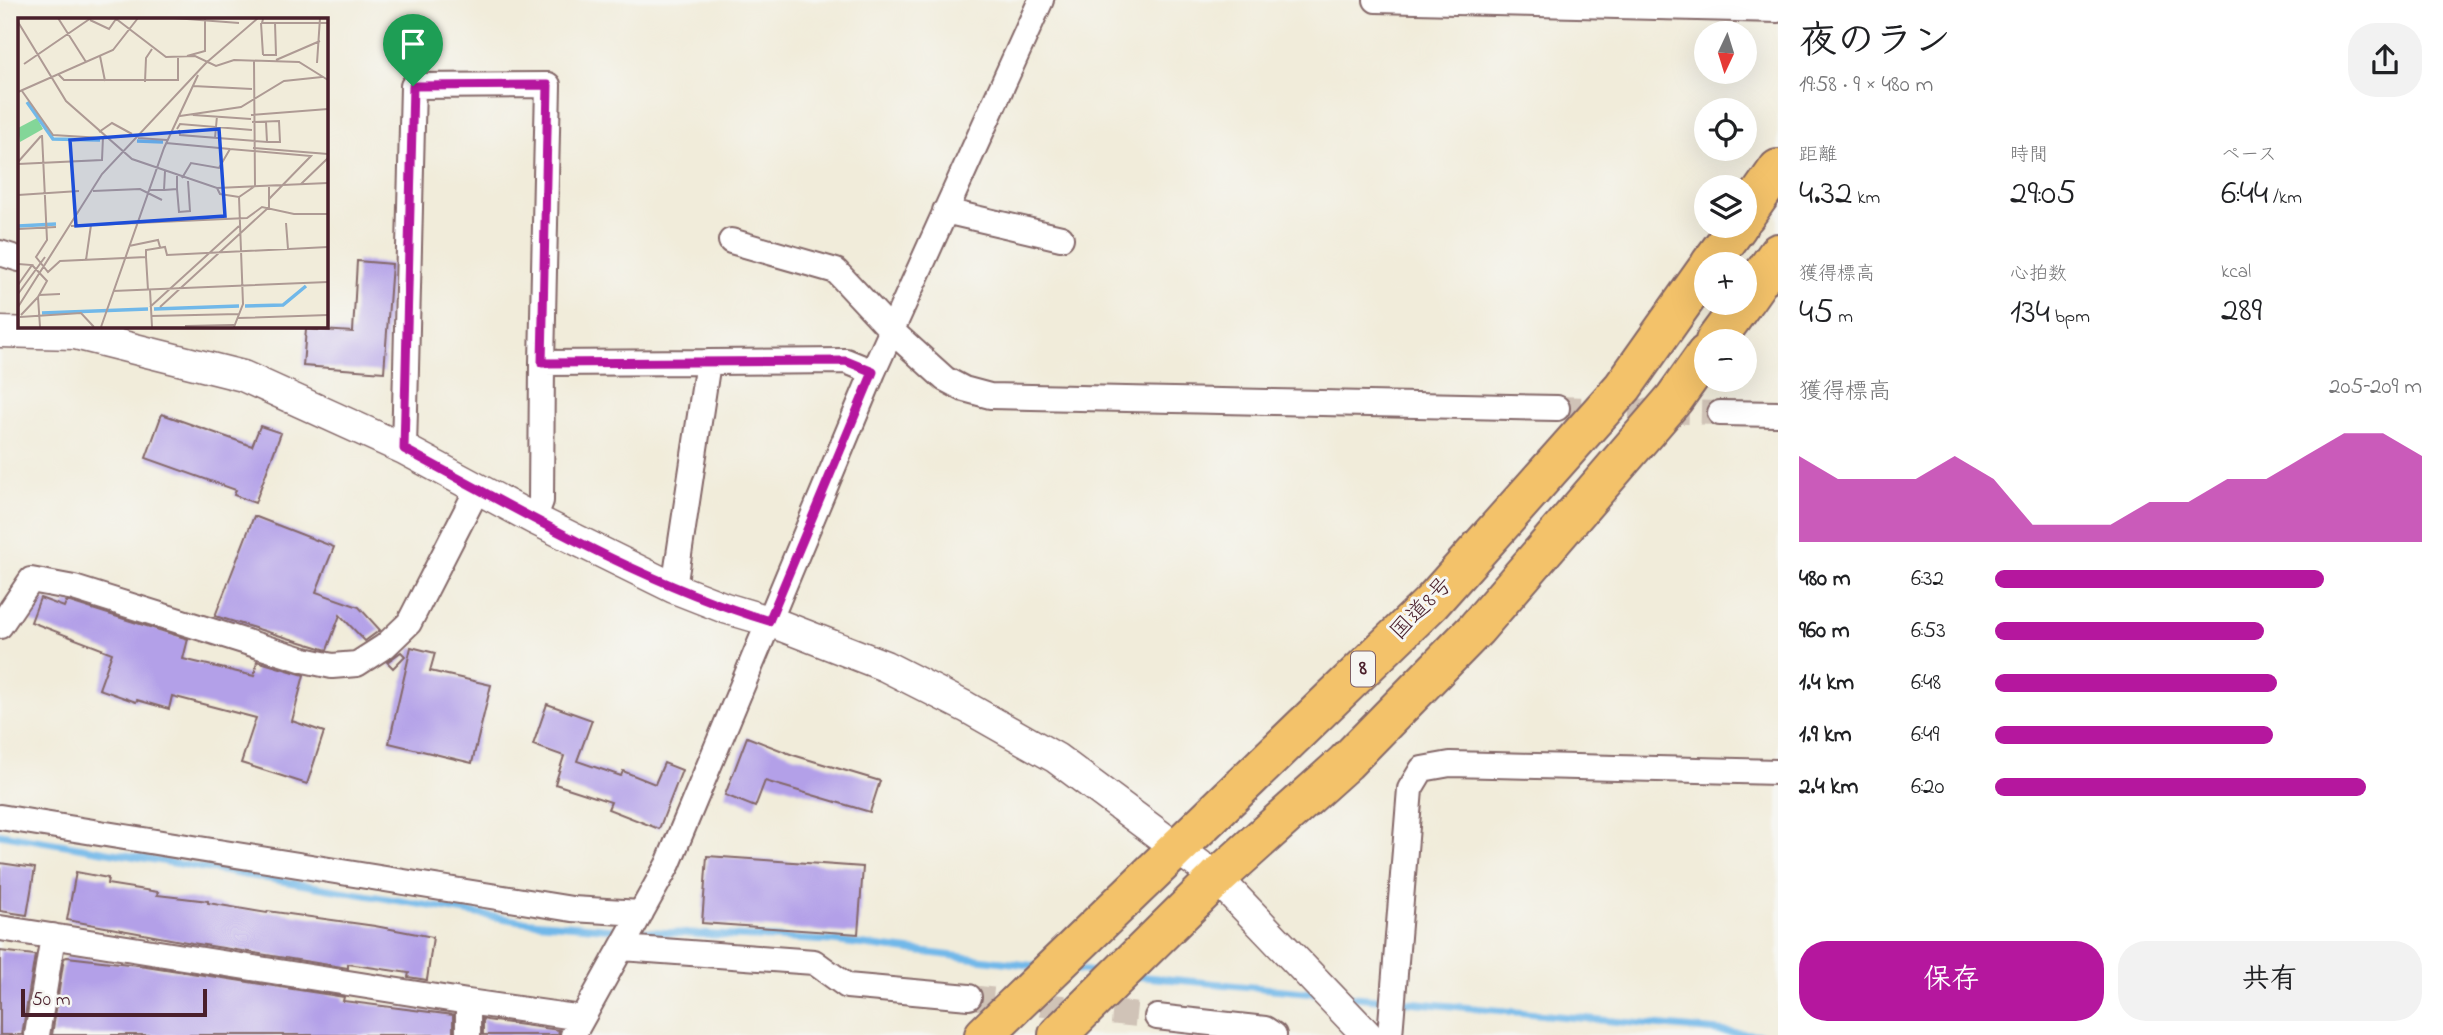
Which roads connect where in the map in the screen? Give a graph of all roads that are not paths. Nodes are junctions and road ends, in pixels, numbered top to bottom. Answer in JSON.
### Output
{"nodes":[{"id":1,"x":1041,"y":0,"type":"edge"},
{"id":2,"x":1376,"y":0,"type":"edge"},
{"id":3,"x":1603,"y":2,"type":"edge"},
{"id":4,"x":1778,"y":10,"type":"edge"},
{"id":5,"x":1778,"y":169,"type":"edge"},
{"id":6,"x":1757,"y":199,"type":"edge"},
{"id":7,"x":945,"y":211,"type":"junction"},
{"id":8,"x":1061,"y":238,"type":"dead end"},
{"id":9,"x":731,"y":241,"type":"dead end"},
{"id":10,"x":0,"y":253,"type":"edge"},
{"id":11,"x":1778,"y":253,"type":"edge"},
{"id":12,"x":18,"y":260,"type":"edge"},
{"id":13,"x":1757,"y":283,"type":"edge"},
{"id":14,"x":1694,"y":287,"type":"edge"},
{"id":15,"x":74,"y":330,"type":"edge"},
{"id":16,"x":0,"y":332,"type":"edge"},
{"id":17,"x":893,"y":332,"type":"junction"},
{"id":18,"x":708,"y":362,"type":"junction"},
{"id":19,"x":542,"y":363,"type":"junction"},
{"id":20,"x":1694,"y":371,"type":"edge"},
{"id":21,"x":873,"y":372,"type":"junction"},
{"id":22,"x":1557,"y":408,"type":"tunnel mouth"},
{"id":23,"x":1720,"y":413,"type":"tunnel mouth"},
{"id":24,"x":1778,"y":414,"type":"edge"},
{"id":25,"x":404,"y":449,"type":"junction"},
{"id":26,"x":478,"y":488,"type":"junction"},
{"id":27,"x":534,"y":519,"type":"junction"},
{"id":28,"x":674,"y":588,"type":"junction"},
{"id":29,"x":769,"y":621,"type":"junction"},
{"id":30,"x":0,"y":626,"type":"edge"},
{"id":31,"x":1778,"y":772,"type":"edge"},
{"id":32,"x":0,"y":817,"type":"edge"},
{"id":33,"x":1178,"y":849,"type":"junction"},
{"id":34,"x":1217,"y":878,"type":"junction"},
{"id":35,"x":641,"y":914,"type":"junction"},
{"id":36,"x":0,"y":928,"type":"edge"},
{"id":37,"x":53,"y":936,"type":"junction"},
{"id":38,"x":622,"y":948,"type":"junction"},
{"id":39,"x":969,"y":997,"type":"tunnel mouth"},
{"id":40,"x":468,"y":1002,"type":"junction"},
{"id":41,"x":1157,"y":1017,"type":"tunnel mouth"},
{"id":42,"x":578,"y":1026,"type":"edge"},
{"id":43,"x":37,"y":1035,"type":"edge"},
{"id":44,"x":468,"y":1035,"type":"edge"},
{"id":45,"x":984,"y":1035,"type":"edge"},
{"id":46,"x":1058,"y":1035,"type":"edge"},
{"id":47,"x":1275,"y":1035,"type":"edge"},
{"id":48,"x":1367,"y":1035,"type":"edge"},
{"id":49,"x":1390,"y":1035,"type":"edge"}],
"edges":[{"from":1,"to":7,"type":"street"},
{"from":2,"to":3,"type":"street"},
{"from":3,"to":4,"type":"street"},
{"from":5,"to":6,"type":"highway"},
{"from":7,"to":8,"type":"street"},
{"from":7,"to":17,"type":"street"},
{"from":9,"to":17,"type":"street"},
{"from":10,"to":12,"type":"street"},
{"from":11,"to":13,"type":"highway"},
{"from":14,"to":33,"type":"highway","name":"国道8号","number":"8"},
{"from":15,"to":16,"type":"street"},
{"from":15,"to":25,"type":"street"},
{"from":17,"to":21,"type":"street"},
{"from":17,"to":22,"type":"street"},
{"from":18,"to":19,"type":"street"},
{"from":18,"to":21,"type":"street"},
{"from":18,"to":28,"type":"street"},
{"from":19,"to":25,"type":"street"},
{"from":19,"to":27,"type":"street"},
{"from":20,"to":34,"type":"highway","number":"8"},
{"from":21,"to":29,"type":"street"},
{"from":23,"to":24,"type":"street"},
{"from":25,"to":26,"type":"street"},
{"from":26,"to":27,"type":"street"},
{"from":26,"to":30,"type":"street"},
{"from":27,"to":28,"type":"street"},
{"from":28,"to":29,"type":"street"},
{"from":29,"to":33,"type":"street"},
{"from":29,"to":35,"type":"street"},
{"from":31,"to":49,"type":"street"},
{"from":32,"to":35,"type":"street"},
{"from":33,"to":34,"type":"street"},
{"from":33,"to":45,"type":"highway","name":"国道8号","number":"8"},
{"from":34,"to":46,"type":"highway","number":"8"},
{"from":34,"to":48,"type":"street"},
{"from":35,"to":38,"type":"street"},
{"from":36,"to":37,"type":"street"},
{"from":37,"to":40,"type":"street"},
{"from":37,"to":43,"type":"street"},
{"from":38,"to":39,"type":"street"},
{"from":38,"to":42,"type":"street"},
{"from":40,"to":42,"type":"street"},
{"from":40,"to":44,"type":"street"},
{"from":41,"to":47,"type":"street"}]}
